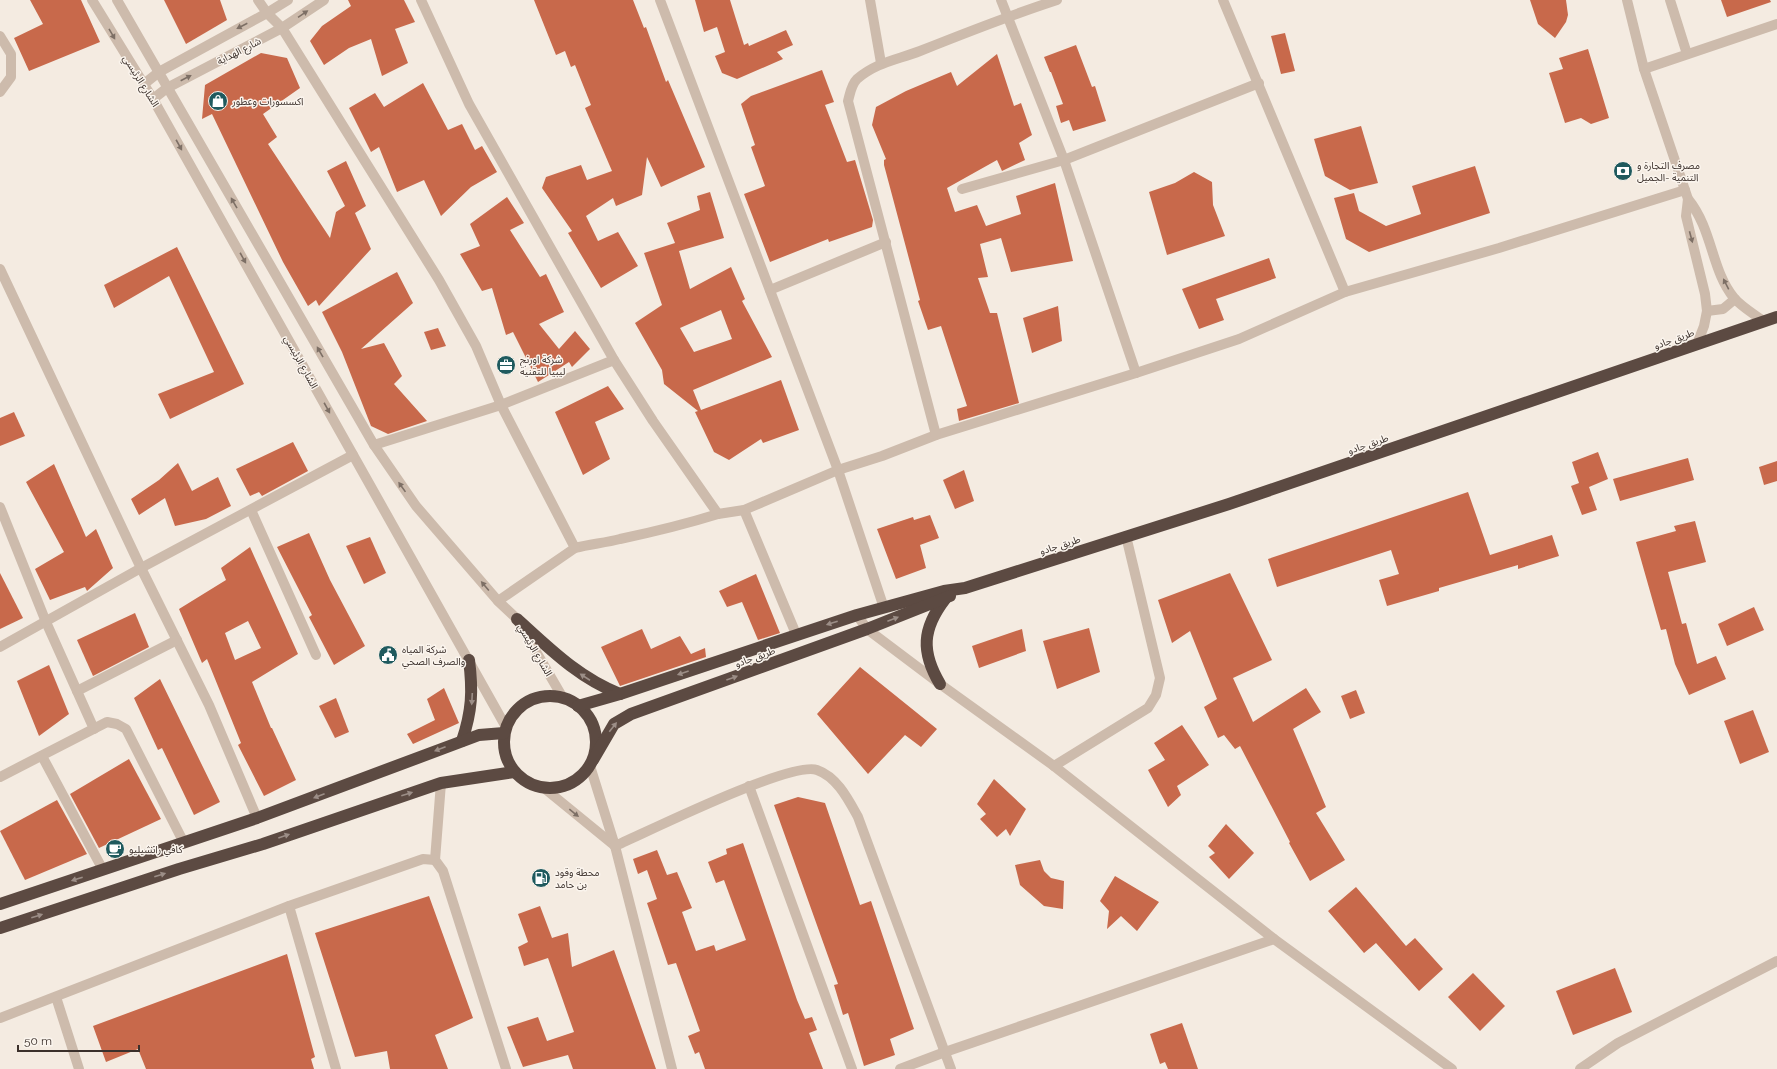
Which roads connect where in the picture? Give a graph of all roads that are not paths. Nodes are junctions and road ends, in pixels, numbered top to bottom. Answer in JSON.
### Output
{"nodes":[{"id":1,"x":92,"y":0,"type":"edge"},
{"id":2,"x":117,"y":0,"type":"edge"},
{"id":3,"x":258,"y":0,"type":"edge"},
{"id":4,"x":288,"y":0,"type":"edge"},
{"id":5,"x":324,"y":0,"type":"edge"},
{"id":6,"x":422,"y":0,"type":"edge"},
{"id":7,"x":660,"y":0,"type":"edge"},
{"id":8,"x":870,"y":0,"type":"edge"},
{"id":9,"x":1001,"y":0,"type":"edge"},
{"id":10,"x":1057,"y":0,"type":"edge"},
{"id":11,"x":1223,"y":0,"type":"edge"},
{"id":12,"x":1627,"y":0,"type":"edge"},
{"id":13,"x":1670,"y":0,"type":"edge"},
{"id":14,"x":268,"y":13,"type":"junction"},
{"id":15,"x":1008,"y":16,"type":"junction"},
{"id":16,"x":1777,"y":24,"type":"edge"},
{"id":17,"x":282,"y":28,"type":"junction"},
{"id":18,"x":0,"y":36,"type":"edge"},
{"id":19,"x":1686,"y":54,"type":"junction"},
{"id":20,"x":881,"y":63,"type":"junction"},
{"id":21,"x":1644,"y":69,"type":"junction"},
{"id":22,"x":159,"y":72,"type":"junction"},
{"id":23,"x":1259,"y":83,"type":"junction"},
{"id":24,"x":144,"y":84,"type":"junction"},
{"id":25,"x":167,"y":88,"type":"junction"},
{"id":26,"x":0,"y":92,"type":"edge"},
{"id":27,"x":153,"y":99,"type":"junction"},
{"id":28,"x":1064,"y":160,"type":"junction"},
{"id":29,"x":962,"y":189,"type":"dead end"},
{"id":30,"x":1686,"y":195,"type":"junction"},
{"id":31,"x":886,"y":242,"type":"junction"},
{"id":32,"x":0,"y":269,"type":"edge"},
{"id":33,"x":770,"y":290,"type":"junction"},
{"id":34,"x":1345,"y":292,"type":"junction"},
{"id":35,"x":1735,"y":299,"type":"junction"},
{"id":36,"x":1707,"y":311,"type":"junction"},
{"id":37,"x":1777,"y":317,"type":"edge"},
{"id":38,"x":1763,"y":321,"type":"junction"},
{"id":39,"x":1697,"y":344,"type":"junction"},
{"id":40,"x":614,"y":360,"type":"junction"},
{"id":41,"x":1136,"y":373,"type":"junction"},
{"id":42,"x":502,"y":405,"type":"junction"},
{"id":43,"x":936,"y":435,"type":"junction"},
{"id":44,"x":374,"y":444,"type":"junction"},
{"id":45,"x":353,"y":455,"type":"junction"},
{"id":46,"x":838,"y":470,"type":"junction"},
{"id":47,"x":0,"y":507,"type":"edge"},
{"id":48,"x":251,"y":510,"type":"junction"},
{"id":49,"x":744,"y":510,"type":"junction"},
{"id":50,"x":718,"y":514,"type":"junction"},
{"id":51,"x":1126,"y":536,"type":"junction"},
{"id":52,"x":575,"y":548,"type":"junction"},
{"id":53,"x":141,"y":568,"type":"junction"},
{"id":54,"x":965,"y":588,"type":"junction"},
{"id":55,"x":945,"y":598,"type":"junction"},
{"id":56,"x":498,"y":600,"type":"junction"},
{"id":57,"x":884,"y":608,"type":"junction"},
{"id":58,"x":857,"y":615,"type":"junction"},
{"id":59,"x":518,"y":619,"type":"junction"},
{"id":60,"x":46,"y":622,"type":"junction"},
{"id":61,"x":867,"y":629,"type":"junction"},
{"id":62,"x":796,"y":634,"type":"junction"},
{"id":63,"x":177,"y":640,"type":"junction"},
{"id":64,"x":0,"y":647,"type":"edge"},
{"id":65,"x":316,"y":656,"type":"dead end"},
{"id":66,"x":469,"y":660,"type":"junction"},
{"id":67,"x":940,"y":684,"type":"junction"},
{"id":68,"x":77,"y":691,"type":"junction"},
{"id":69,"x":620,"y":694,"type":"junction"},
{"id":70,"x":563,"y":698,"type":"junction"},
{"id":71,"x":578,"y":706,"type":"junction"},
{"id":72,"x":94,"y":729,"type":"junction"},
{"id":73,"x":505,"y":730,"type":"junction"},
{"id":74,"x":462,"y":741,"type":"junction"},
{"id":75,"x":42,"y":756,"type":"junction"},
{"id":76,"x":591,"y":763,"type":"junction"},
{"id":77,"x":1054,"y":766,"type":"junction"},
{"id":78,"x":514,"y":772,"type":"junction"},
{"id":79,"x":0,"y":777,"type":"edge"},
{"id":80,"x":442,"y":783,"type":"junction"},
{"id":81,"x":749,"y":786,"type":"junction"},
{"id":82,"x":544,"y":788,"type":"junction"},
{"id":83,"x":257,"y":818,"type":"junction"},
{"id":84,"x":184,"y":843,"type":"junction"},
{"id":85,"x":615,"y":846,"type":"junction"},
{"id":86,"x":434,"y":860,"type":"junction"},
{"id":87,"x":103,"y":870,"type":"junction"},
{"id":88,"x":0,"y":904,"type":"edge"},
{"id":89,"x":289,"y":906,"type":"junction"},
{"id":90,"x":0,"y":928,"type":"edge"},
{"id":91,"x":1274,"y":939,"type":"junction"},
{"id":92,"x":1777,"y":961,"type":"edge"},
{"id":93,"x":56,"y":997,"type":"junction"},
{"id":94,"x":0,"y":1018,"type":"edge"},
{"id":95,"x":945,"y":1052,"type":"junction"},
{"id":96,"x":80,"y":1069,"type":"edge"},
{"id":97,"x":336,"y":1069,"type":"edge"},
{"id":98,"x":506,"y":1069,"type":"edge"},
{"id":99,"x":672,"y":1069,"type":"edge"},
{"id":100,"x":852,"y":1069,"type":"edge"},
{"id":101,"x":900,"y":1069,"type":"edge"},
{"id":102,"x":951,"y":1069,"type":"edge"},
{"id":103,"x":1452,"y":1069,"type":"edge"},
{"id":104,"x":1580,"y":1069,"type":"edge"}],
"edges":[{"from":1,"to":24,"type":"street","name":"الشارع الرئيسي","one_way":true},
{"from":2,"to":22,"type":"street","name":"الشارع الرئيسي"},
{"from":3,"to":14,"type":"street"},
{"from":4,"to":14,"type":"street","name":"شارع الهداية"},
{"from":17,"to":5,"type":"street","name":"شارع الهداية","one_way":true},
{"from":6,"to":40,"type":"street"},
{"from":7,"to":33,"type":"street"},
{"from":8,"to":20,"type":"street"},
{"from":9,"to":15,"type":"street"},
{"from":10,"to":15,"type":"street"},
{"from":11,"to":23,"type":"street"},
{"from":12,"to":21,"type":"street"},
{"from":13,"to":19,"type":"street"},
{"from":14,"to":17,"type":"street"},
{"from":14,"to":22,"type":"street","name":"شارع الهداية","one_way":true},
{"from":15,"to":20,"type":"street"},
{"from":15,"to":28,"type":"street"},
{"from":16,"to":19,"type":"street"},
{"from":25,"to":17,"type":"street","name":"شارع الهداية","one_way":true},
{"from":17,"to":42,"type":"street"},
{"from":18,"to":26,"type":"street"},
{"from":19,"to":21,"type":"street"},
{"from":20,"to":31,"type":"street"},
{"from":21,"to":30,"type":"street"},
{"from":22,"to":24,"type":"street","name":"شارع الهداية"},
{"from":22,"to":25,"type":"street","name":"الشارع الرئيسي"},
{"from":23,"to":28,"type":"street"},
{"from":23,"to":34,"type":"street"},
{"from":24,"to":27,"type":"street","name":"الشارع الرئيسي"},
{"from":25,"to":27,"type":"street","name":"شارع الهداية"},
{"from":44,"to":25,"type":"street","name":"الشارع الرئيسي","one_way":true},
{"from":27,"to":45,"type":"street","name":"الشارع الرئيسي","one_way":true},
{"from":28,"to":29,"type":"street"},
{"from":28,"to":41,"type":"street"},
{"from":30,"to":34,"type":"street"},
{"from":35,"to":30,"type":"street","one_way":true},
{"from":30,"to":36,"type":"street","one_way":true},
{"from":31,"to":33,"type":"street"},
{"from":31,"to":43,"type":"street"},
{"from":32,"to":53,"type":"street"},
{"from":33,"to":46,"type":"street"},
{"from":34,"to":41,"type":"street"},
{"from":35,"to":36,"type":"street"},
{"from":35,"to":38,"type":"street"},
{"from":36,"to":39,"type":"street"},
{"from":37,"to":38,"type":"highway","name":"طريق جادو"},
{"from":38,"to":39,"type":"highway","name":"طريق جادو"},
{"from":39,"to":51,"type":"highway","name":"طريق جادو"},
{"from":40,"to":42,"type":"street"},
{"from":40,"to":50,"type":"street"},
{"from":41,"to":43,"type":"street"},
{"from":42,"to":44,"type":"street"},
{"from":42,"to":52,"type":"street"},
{"from":43,"to":46,"type":"street"},
{"from":56,"to":44,"type":"street","name":"الشارع الرئيسي","one_way":true},
{"from":45,"to":48,"type":"street"},
{"from":45,"to":66,"type":"street","name":"الشارع الرئيسي"},
{"from":46,"to":49,"type":"street"},
{"from":46,"to":57,"type":"street"},
{"from":47,"to":60,"type":"street"},
{"from":48,"to":53,"type":"street"},
{"from":48,"to":65,"type":"street"},
{"from":49,"to":50,"type":"street"},
{"from":49,"to":62,"type":"street"},
{"from":50,"to":52,"type":"street"},
{"from":51,"to":54,"type":"highway","name":"طريق جادو"},
{"from":51,"to":77,"type":"street"},
{"from":52,"to":56,"type":"street"},
{"from":53,"to":60,"type":"street"},
{"from":53,"to":63,"type":"street"},
{"from":54,"to":55,"type":"highway","name":"طريق جادو"},
{"from":54,"to":57,"type":"highway","name":"طريق جادو"},
{"from":61,"to":55,"type":"highway","name":"طريق جادو","one_way":true},
{"from":55,"to":67,"type":"highway"},
{"from":56,"to":59,"type":"street","name":"الشارع الرئيسي"},
{"from":57,"to":58,"type":"highway","name":"طريق جادو"},
{"from":58,"to":61,"type":"street"},
{"from":58,"to":62,"type":"highway","name":"طريق جادو","one_way":true},
{"from":69,"to":59,"type":"highway","one_way":true},
{"from":59,"to":70,"type":"street","name":"الشارع الرئيسي"},
{"from":60,"to":64,"type":"street"},
{"from":60,"to":68,"type":"street"},
{"from":61,"to":67,"type":"street"},
{"from":76,"to":61,"type":"highway","name":"طريق جادو","one_way":true},
{"from":62,"to":69,"type":"highway","name":"طريق جادو","one_way":true},
{"from":63,"to":68,"type":"street"},
{"from":63,"to":83,"type":"street"},
{"from":66,"to":73,"type":"street","name":"الشارع الرئيسي"},
{"from":66,"to":74,"type":"highway","one_way":true},
{"from":67,"to":77,"type":"street"},
{"from":68,"to":72,"type":"street"},
{"from":69,"to":71,"type":"highway","name":"طريق جادو"},
{"from":70,"to":71,"type":"highway"},
{"from":70,"to":73,"type":"highway"},
{"from":71,"to":76,"type":"highway"},
{"from":72,"to":75,"type":"street"},
{"from":72,"to":84,"type":"street"},
{"from":73,"to":74,"type":"highway"},
{"from":73,"to":78,"type":"highway"},
{"from":74,"to":83,"type":"highway","one_way":true},
{"from":75,"to":79,"type":"street"},
{"from":75,"to":87,"type":"street"},
{"from":76,"to":82,"type":"highway"},
{"from":76,"to":85,"type":"street"},
{"from":77,"to":91,"type":"street"},
{"from":78,"to":80,"type":"highway"},
{"from":78,"to":82,"type":"highway"},
{"from":80,"to":86,"type":"street"},
{"from":90,"to":80,"type":"highway","one_way":true},
{"from":81,"to":85,"type":"street"},
{"from":81,"to":95,"type":"street"},
{"from":81,"to":100,"type":"street"},
{"from":82,"to":85,"type":"street","one_way":true},
{"from":83,"to":84,"type":"highway"},
{"from":84,"to":87,"type":"highway"},
{"from":85,"to":99,"type":"street"},
{"from":86,"to":89,"type":"street"},
{"from":86,"to":98,"type":"street"},
{"from":87,"to":88,"type":"highway","one_way":true},
{"from":89,"to":93,"type":"street"},
{"from":89,"to":97,"type":"street"},
{"from":91,"to":95,"type":"street"},
{"from":91,"to":103,"type":"street"},
{"from":92,"to":104,"type":"street"},
{"from":93,"to":94,"type":"street"},
{"from":93,"to":96,"type":"street"},
{"from":95,"to":101,"type":"street"},
{"from":95,"to":102,"type":"street"}]}
